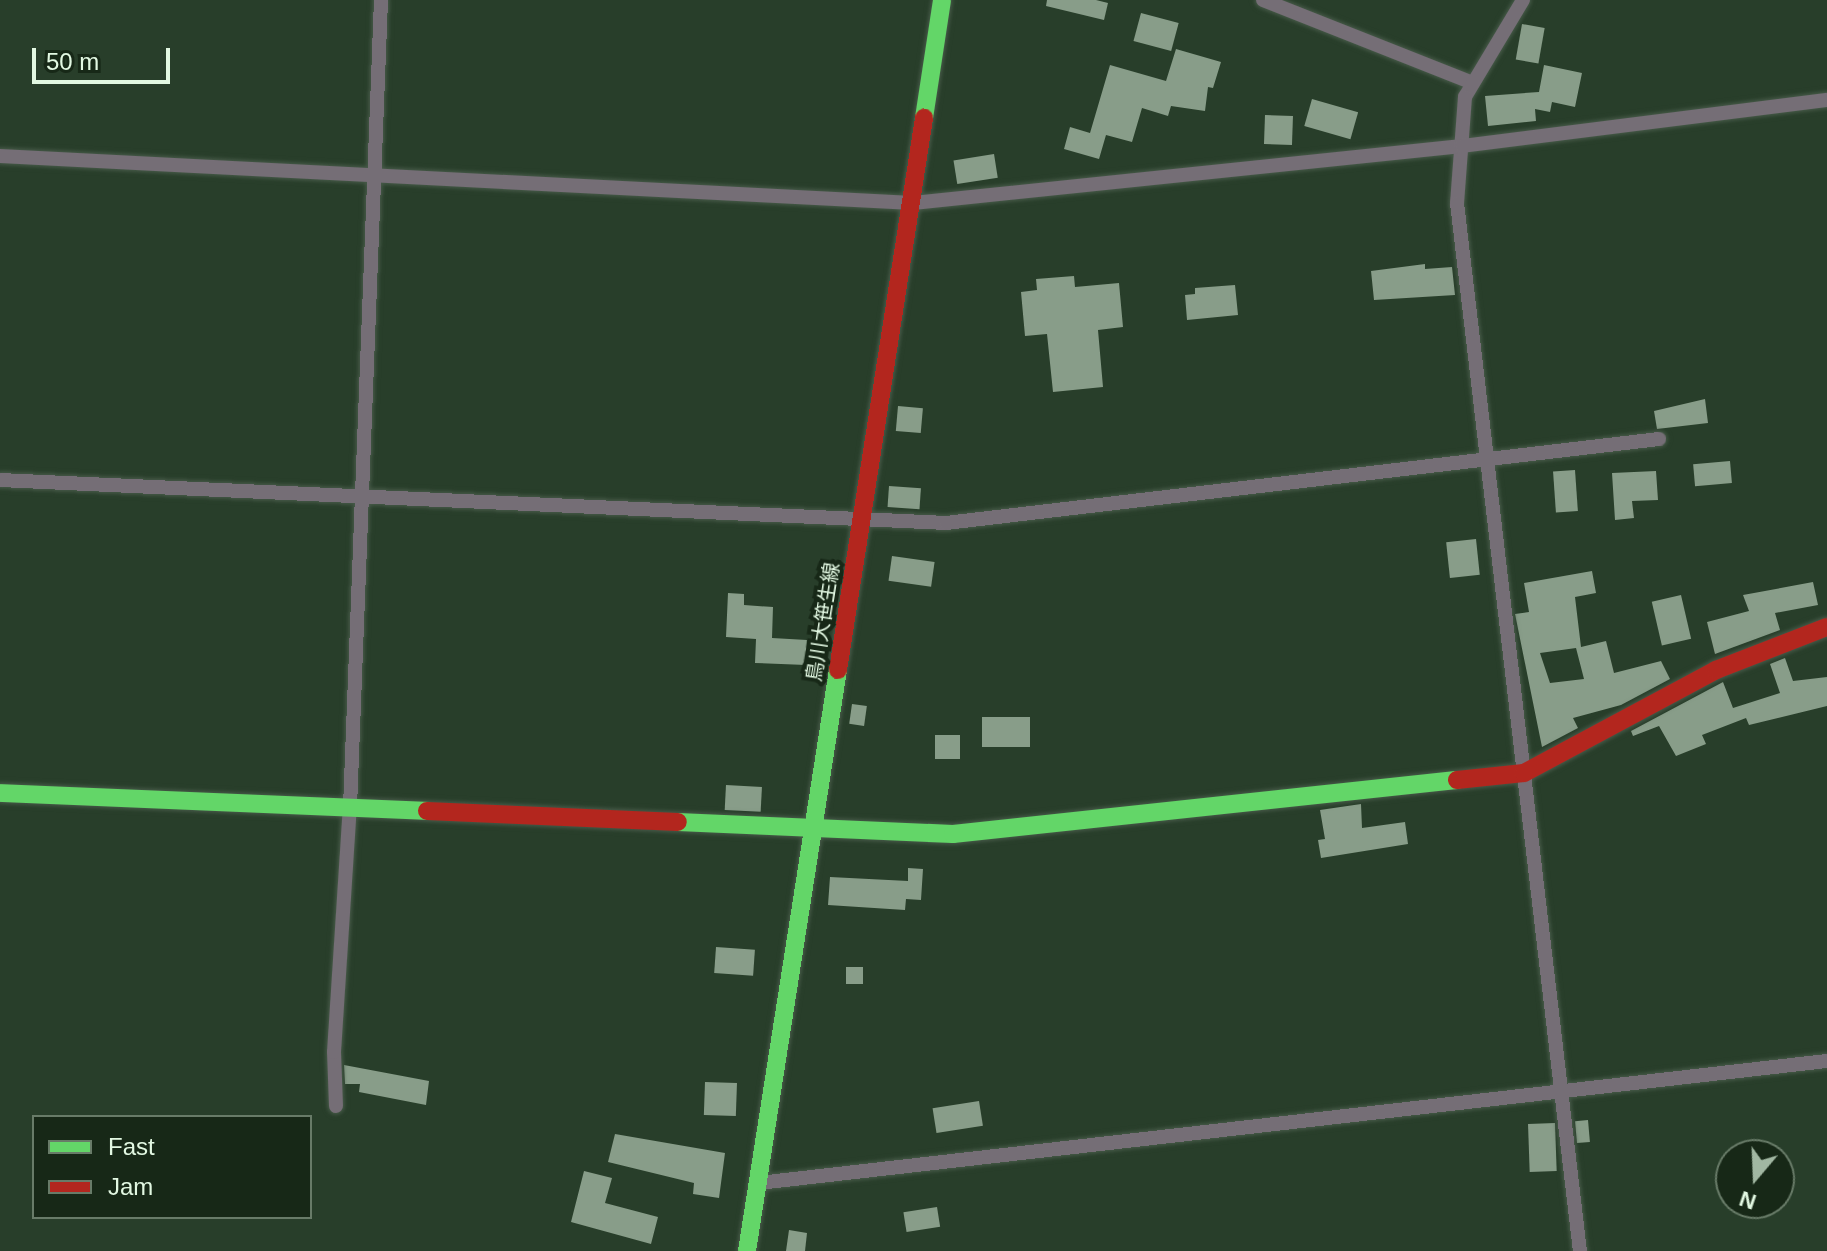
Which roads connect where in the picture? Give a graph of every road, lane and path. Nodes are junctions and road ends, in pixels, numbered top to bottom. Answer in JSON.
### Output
{"nodes":[{"id":1,"x":381,"y":0,"type":"edge"},
{"id":2,"x":942,"y":0,"type":"edge"},
{"id":3,"x":1263,"y":0,"type":"edge"},
{"id":4,"x":1523,"y":0,"type":"edge"},
{"id":5,"x":1470,"y":82,"type":"junction"},
{"id":6,"x":1827,"y":100,"type":"edge"},
{"id":7,"x":1462,"y":146,"type":"junction"},
{"id":8,"x":0,"y":156,"type":"edge"},
{"id":9,"x":375,"y":173,"type":"junction"},
{"id":10,"x":913,"y":203,"type":"junction"},
{"id":11,"x":1659,"y":439,"type":"dead end"},
{"id":12,"x":1488,"y":457,"type":"junction"},
{"id":13,"x":0,"y":480,"type":"edge"},
{"id":14,"x":360,"y":494,"type":"junction"},
{"id":15,"x":861,"y":516,"type":"junction"},
{"id":16,"x":1827,"y":627,"type":"edge"},
{"id":17,"x":1524,"y":773,"type":"junction"},
{"id":18,"x":0,"y":793,"type":"edge"},
{"id":19,"x":350,"y":807,"type":"junction"},
{"id":20,"x":814,"y":831,"type":"junction"},
{"id":21,"x":1827,"y":1061,"type":"edge"},
{"id":22,"x":1559,"y":1090,"type":"junction"},
{"id":23,"x":336,"y":1106,"type":"dead end"},
{"id":24,"x":759,"y":1183,"type":"junction"},
{"id":25,"x":747,"y":1251,"type":"edge"},
{"id":26,"x":1580,"y":1251,"type":"edge"}],
"edges":[{"from":1,"to":9,"type":"street"},
{"from":2,"to":10,"type":"street","name":"鳥川大笹生線"},
{"from":3,"to":5,"type":"street"},
{"from":4,"to":5,"type":"street"},
{"from":5,"to":7,"type":"street"},
{"from":6,"to":7,"type":"street"},
{"from":7,"to":10,"type":"street"},
{"from":7,"to":12,"type":"street"},
{"from":8,"to":9,"type":"street"},
{"from":9,"to":10,"type":"street"},
{"from":9,"to":14,"type":"street"},
{"from":10,"to":15,"type":"street","name":"鳥川大笹生線"},
{"from":11,"to":12,"type":"street"},
{"from":12,"to":15,"type":"street"},
{"from":12,"to":17,"type":"street"},
{"from":13,"to":14,"type":"street"},
{"from":14,"to":15,"type":"street"},
{"from":14,"to":19,"type":"street"},
{"from":15,"to":20,"type":"street","name":"鳥川大笹生線"},
{"from":16,"to":17,"type":"street"},
{"from":17,"to":20,"type":"street"},
{"from":17,"to":22,"type":"street"},
{"from":18,"to":19,"type":"street"},
{"from":19,"to":20,"type":"street"},
{"from":19,"to":23,"type":"street"},
{"from":20,"to":24,"type":"street","name":"鳥川大笹生線"},
{"from":21,"to":22,"type":"street"},
{"from":22,"to":24,"type":"street"},
{"from":22,"to":26,"type":"street"},
{"from":24,"to":25,"type":"street","name":"鳥川大笹生線"}]}
